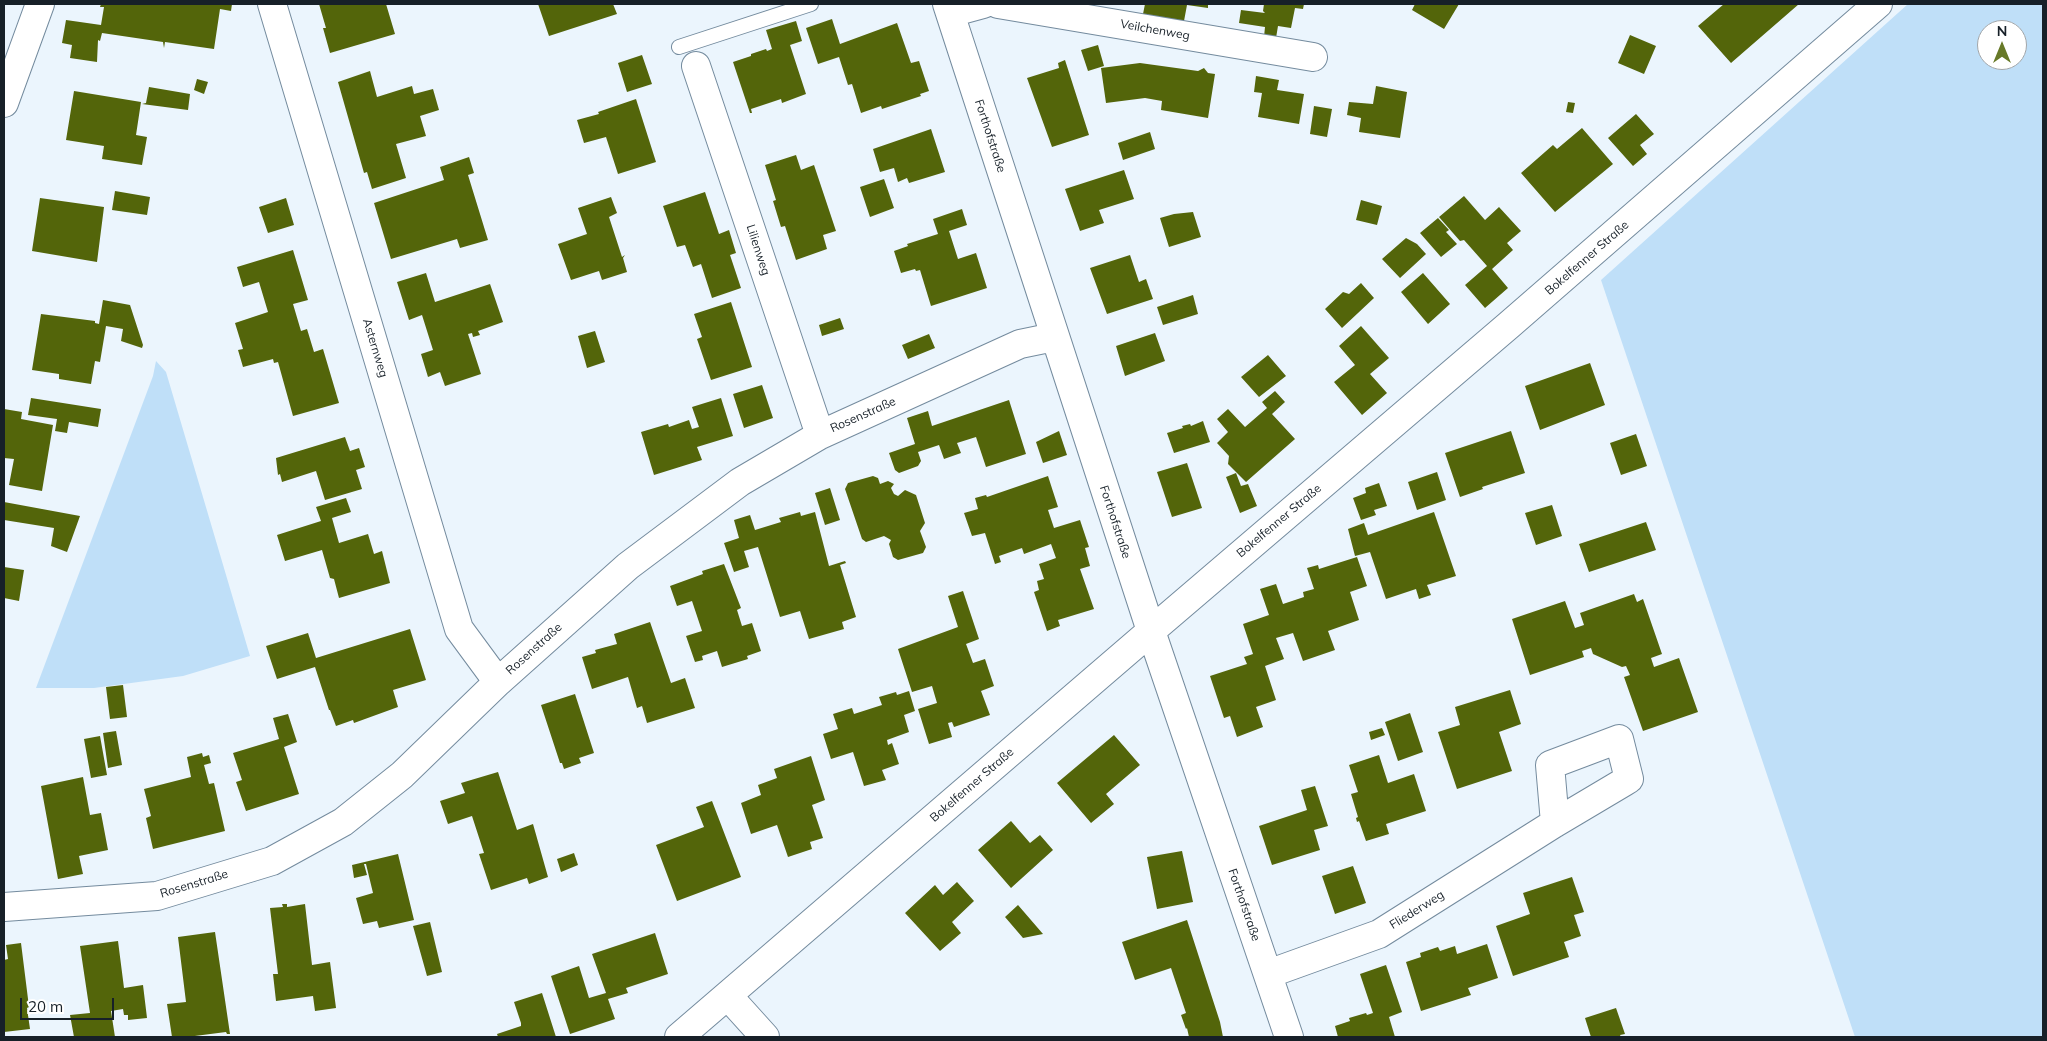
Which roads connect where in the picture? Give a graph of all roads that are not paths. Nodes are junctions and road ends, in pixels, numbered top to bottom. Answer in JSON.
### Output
{"nodes":[{"id":1,"x":40,"y":4,"type":"edge"},
{"id":2,"x":272,"y":4,"type":"edge"},
{"id":3,"x":811,"y":4,"type":"edge"},
{"id":4,"x":984,"y":4,"type":"edge"},
{"id":5,"x":998,"y":4,"type":"edge"},
{"id":6,"x":1878,"y":4,"type":"edge"},
{"id":7,"x":949,"y":8,"type":"edge"},
{"id":8,"x":688,"y":56,"type":"joint"},
{"id":9,"x":1313,"y":57,"type":"dead end"},
{"id":10,"x":4,"y":103,"type":"edge"},
{"id":11,"x":1054,"y":337,"type":"junction"},
{"id":12,"x":820,"y":435,"type":"junction"},
{"id":13,"x":1151,"y":631,"type":"junction"},
{"id":14,"x":498,"y":682,"type":"junction"},
{"id":15,"x":1555,"y":823,"type":"dead end"},
{"id":16,"x":4,"y":907,"type":"edge"},
{"id":17,"x":1268,"y":974,"type":"junction"},
{"id":18,"x":728,"y":996,"type":"junction"},
{"id":19,"x":679,"y":1037,"type":"edge"},
{"id":20,"x":765,"y":1037,"type":"edge"},
{"id":21,"x":1289,"y":1037,"type":"edge"}],
"edges":[{"from":1,"to":10,"type":"street"},
{"from":2,"to":14,"type":"street","name":"Asternweg"},
{"from":3,"to":8,"type":"lane"},
{"from":4,"to":7,"type":"street"},
{"from":5,"to":9,"type":"street","name":"Veilchenweg"},
{"from":6,"to":13,"type":"street","name":"Bokelfenner Straße"},
{"from":7,"to":11,"type":"street","name":"Forthofstraße"},
{"from":8,"to":12,"type":"street","name":"Lilienweg"},
{"from":11,"to":12,"type":"street","name":"Rosenstraße"},
{"from":11,"to":13,"type":"street","name":"Forthofstraße"},
{"from":12,"to":14,"type":"street","name":"Rosenstraße"},
{"from":13,"to":17,"type":"street","name":"Forthofstraße"},
{"from":13,"to":18,"type":"street","name":"Bokelfenner Straße"},
{"from":14,"to":16,"type":"street","name":"Rosenstraße"},
{"from":15,"to":17,"type":"street","name":"Fliederweg"},
{"from":17,"to":21,"type":"street","name":"Forthofstraße"},
{"from":18,"to":19,"type":"street","name":"Bokelfenner Straße"},
{"from":18,"to":20,"type":"street"}]}
